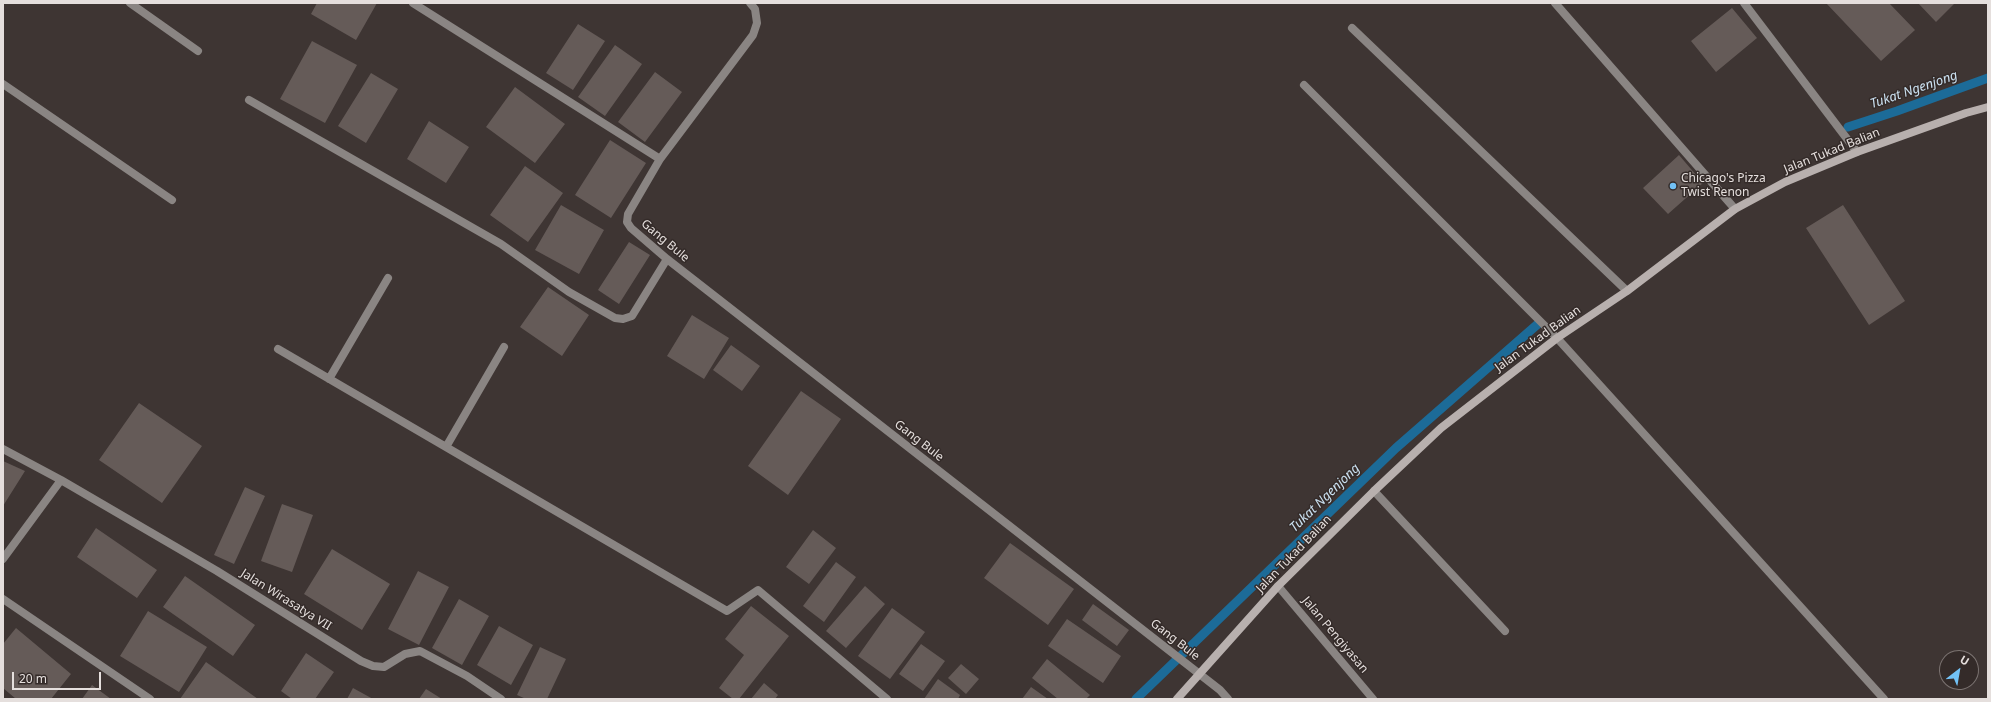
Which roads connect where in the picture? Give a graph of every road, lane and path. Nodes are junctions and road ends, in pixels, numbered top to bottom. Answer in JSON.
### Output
{"nodes":[{"id":1,"x":130,"y":3,"type":"edge"},
{"id":2,"x":413,"y":3,"type":"edge"},
{"id":3,"x":750,"y":3,"type":"edge"},
{"id":4,"x":1555,"y":3,"type":"edge"},
{"id":5,"x":1744,"y":3,"type":"edge"},
{"id":6,"x":1352,"y":28,"type":"dead end"},
{"id":7,"x":198,"y":51,"type":"dead end"},
{"id":8,"x":3,"y":84,"type":"edge"},
{"id":9,"x":1304,"y":84,"type":"dead end"},
{"id":10,"x":249,"y":100,"type":"dead end"},
{"id":11,"x":1988,"y":107,"type":"edge"},
{"id":12,"x":1857,"y":152,"type":"junction"},
{"id":13,"x":660,"y":159,"type":"junction"},
{"id":14,"x":172,"y":200,"type":"dead end"},
{"id":15,"x":1735,"y":209,"type":"junction"},
{"id":16,"x":667,"y":259,"type":"junction"},
{"id":17,"x":388,"y":278,"type":"dead end"},
{"id":18,"x":1627,"y":291,"type":"junction"},
{"id":19,"x":1556,"y":338,"type":"junction"},
{"id":20,"x":504,"y":346,"type":"dead end"},
{"id":21,"x":278,"y":348,"type":"dead end"},
{"id":22,"x":329,"y":378,"type":"junction"},
{"id":23,"x":446,"y":447,"type":"junction"},
{"id":24,"x":3,"y":449,"type":"edge"},
{"id":25,"x":61,"y":480,"type":"junction"},
{"id":26,"x":1374,"y":491,"type":"junction"},
{"id":27,"x":3,"y":558,"type":"edge"},
{"id":28,"x":1278,"y":586,"type":"junction"},
{"id":29,"x":3,"y":599,"type":"edge"},
{"id":30,"x":1505,"y":631,"type":"dead end"},
{"id":31,"x":1200,"y":675,"type":"junction"},
{"id":32,"x":150,"y":699,"type":"edge"},
{"id":33,"x":501,"y":699,"type":"edge"},
{"id":34,"x":888,"y":699,"type":"edge"},
{"id":35,"x":1177,"y":699,"type":"edge"},
{"id":36,"x":1228,"y":699,"type":"edge"},
{"id":37,"x":1373,"y":699,"type":"edge"},
{"id":38,"x":1884,"y":699,"type":"edge"}],
"edges":[{"from":1,"to":7,"type":"street"},
{"from":2,"to":13,"type":"street"},
{"from":3,"to":13,"type":"street"},
{"from":4,"to":15,"type":"street"},
{"from":5,"to":12,"type":"street"},
{"from":6,"to":18,"type":"street"},
{"from":8,"to":14,"type":"street"},
{"from":9,"to":19,"type":"street"},
{"from":10,"to":16,"type":"street"},
{"from":11,"to":12,"type":"street","name":"Jalan Tukad Balian"},
{"from":12,"to":15,"type":"street","name":"Jalan Tukad Balian"},
{"from":13,"to":16,"type":"street","name":"Gang Bule"},
{"from":15,"to":18,"type":"street","name":"Jalan Tukad Balian"},
{"from":16,"to":31,"type":"street","name":"Gang Bule"},
{"from":17,"to":22,"type":"street"},
{"from":18,"to":19,"type":"street","name":"Jalan Tukad Balian"},
{"from":19,"to":26,"type":"street","name":"Jalan Tukad Balian"},
{"from":19,"to":38,"type":"street"},
{"from":20,"to":23,"type":"street"},
{"from":21,"to":22,"type":"street"},
{"from":22,"to":23,"type":"street"},
{"from":23,"to":34,"type":"street"},
{"from":24,"to":25,"type":"street","name":"Jalan Wirasatya VII"},
{"from":25,"to":27,"type":"street"},
{"from":25,"to":33,"type":"street","name":"Jalan Wirasatya VII"},
{"from":26,"to":28,"type":"street","name":"Jalan Tukad Balian"},
{"from":26,"to":30,"type":"street"},
{"from":28,"to":31,"type":"street","name":"Jalan Tukad Balian"},
{"from":28,"to":37,"type":"street","name":"Jalan Pengiyasan"},
{"from":29,"to":32,"type":"street"},
{"from":31,"to":35,"type":"street","name":"Jalan Tukad Balian"},
{"from":31,"to":36,"type":"street","name":"Gang Bule"}]}
